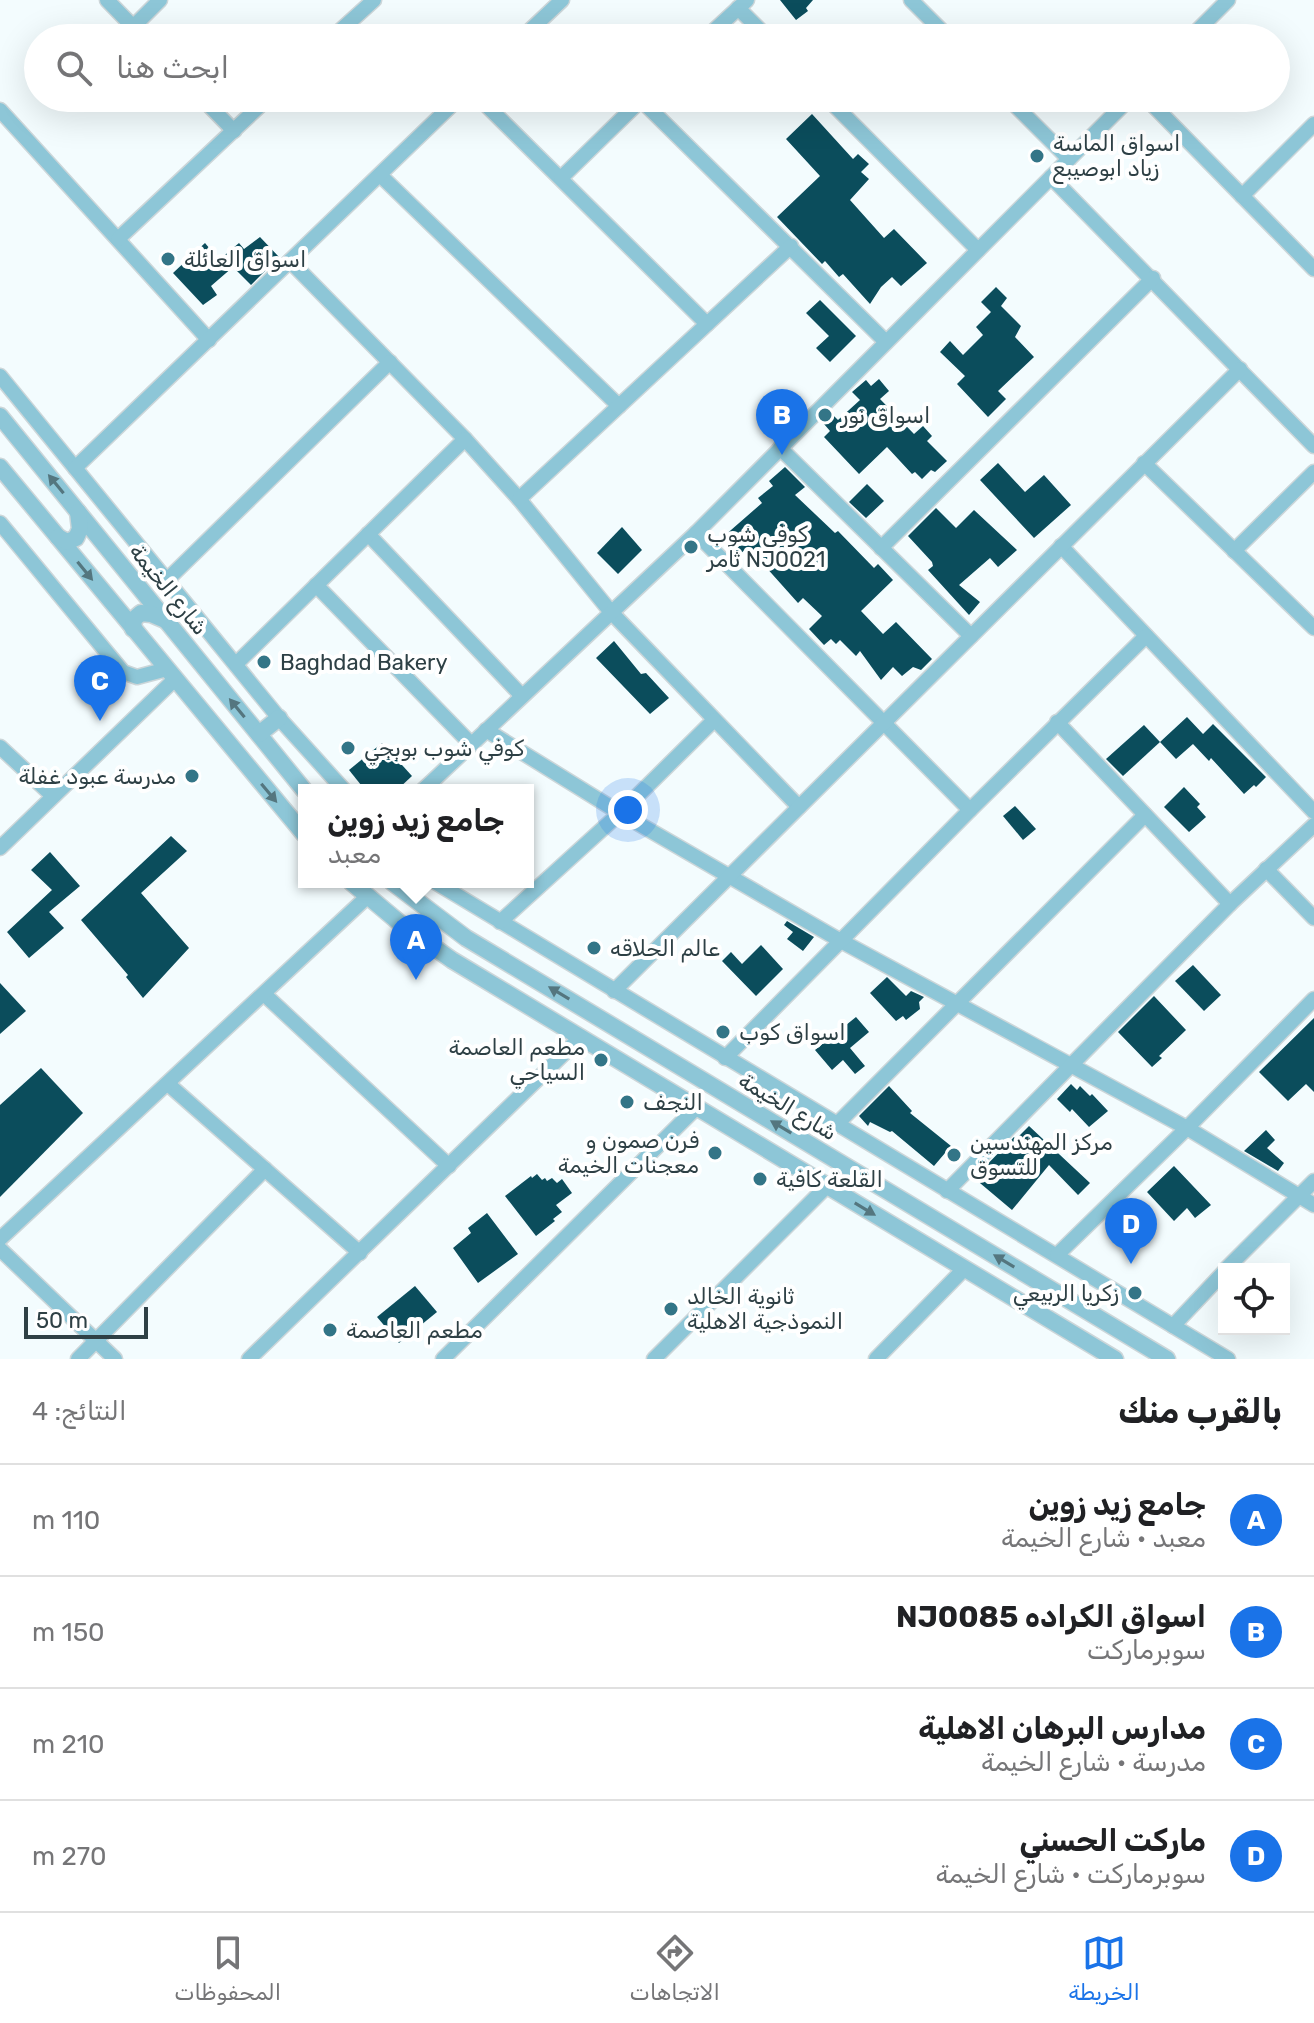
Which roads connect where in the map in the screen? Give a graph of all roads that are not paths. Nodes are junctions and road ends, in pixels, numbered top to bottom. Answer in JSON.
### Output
{"nodes":[{"id":1,"x":107,"y":0,"type":"edge"},
{"id":2,"x":160,"y":0,"type":"edge"},
{"id":3,"x":374,"y":0,"type":"edge"},
{"id":4,"x":911,"y":0,"type":"edge"},
{"id":5,"x":1228,"y":0,"type":"edge"},
{"id":6,"x":554,"y":3,"type":"edge"},
{"id":7,"x":742,"y":4,"type":"edge"},
{"id":8,"x":130,"y":24,"type":"edge"},
{"id":9,"x":136,"y":24,"type":"edge"},
{"id":10,"x":347,"y":24,"type":"edge"},
{"id":11,"x":535,"y":24,"type":"edge"},
{"id":12,"x":721,"y":24,"type":"edge"},
{"id":13,"x":757,"y":24,"type":"edge"},
{"id":14,"x":935,"y":24,"type":"edge"},
{"id":15,"x":1204,"y":24,"type":"edge"},
{"id":16,"x":0,"y":110,"type":"edge"},
{"id":17,"x":216,"y":112,"type":"edge"},
{"id":18,"x":254,"y":112,"type":"edge"},
{"id":19,"x":445,"y":112,"type":"edge"},
{"id":20,"x":493,"y":112,"type":"edge"},
{"id":21,"x":629,"y":112,"type":"edge"},
{"id":22,"x":655,"y":112,"type":"edge"},
{"id":23,"x":841,"y":112,"type":"edge"},
{"id":24,"x":1022,"y":112,"type":"edge"},
{"id":25,"x":1116,"y":112,"type":"edge"},
{"id":26,"x":1160,"y":112,"type":"edge"},
{"id":27,"x":1314,"y":124,"type":"edge"},
{"id":28,"x":234,"y":131,"type":"junction"},
{"id":29,"x":1069,"y":159,"type":"junction"},
{"id":30,"x":380,"y":175,"type":"junction"},
{"id":31,"x":1051,"y":177,"type":"junction"},
{"id":32,"x":561,"y":178,"type":"junction"},
{"id":33,"x":1242,"y":196,"type":"junction"},
{"id":34,"x":118,"y":239,"type":"junction"},
{"id":35,"x":791,"y":246,"type":"junction"},
{"id":36,"x":978,"y":250,"type":"junction"},
{"id":37,"x":290,"y":261,"type":"junction"},
{"id":38,"x":1314,"y":269,"type":"edge"},
{"id":39,"x":1153,"y":278,"type":"junction"},
{"id":40,"x":707,"y":324,"type":"junction"},
{"id":41,"x":209,"y":340,"type":"junction"},
{"id":42,"x":886,"y":342,"type":"junction"},
{"id":43,"x":390,"y":362,"type":"junction"},
{"id":44,"x":1240,"y":369,"type":"junction"},
{"id":45,"x":0,"y":376,"type":"edge"},
{"id":46,"x":619,"y":406,"type":"junction"},
{"id":47,"x":0,"y":416,"type":"edge"},
{"id":48,"x":465,"y":439,"type":"junction"},
{"id":49,"x":1314,"y":446,"type":"edge"},
{"id":50,"x":780,"y":448,"type":"junction"},
{"id":51,"x":1144,"y":463,"type":"junction"},
{"id":52,"x":0,"y":467,"type":"edge"},
{"id":53,"x":75,"y":468,"type":"junction"},
{"id":54,"x":1314,"y":472,"type":"edge"},
{"id":55,"x":519,"y":499,"type":"junction"},
{"id":56,"x":78,"y":512,"type":"junction"},
{"id":57,"x":0,"y":523,"type":"edge"},
{"id":58,"x":696,"y":533,"type":"junction"},
{"id":59,"x":368,"y":534,"type":"junction"},
{"id":60,"x":58,"y":537,"type":"junction"},
{"id":61,"x":1061,"y":546,"type":"junction"},
{"id":62,"x":881,"y":548,"type":"junction"},
{"id":63,"x":1234,"y":551,"type":"junction"},
{"id":64,"x":167,"y":580,"type":"junction"},
{"id":65,"x":316,"y":585,"type":"junction"},
{"id":66,"x":610,"y":611,"type":"junction"},
{"id":67,"x":167,"y":621,"type":"junction"},
{"id":68,"x":1314,"y":628,"type":"edge"},
{"id":69,"x":133,"y":629,"type":"junction"},
{"id":70,"x":971,"y":636,"type":"junction"},
{"id":71,"x":1146,"y":636,"type":"junction"},
{"id":72,"x":236,"y":664,"type":"junction"},
{"id":73,"x":171,"y":674,"type":"junction"},
{"id":74,"x":522,"y":696,"type":"junction"},
{"id":75,"x":279,"y":718,"type":"junction"},
{"id":76,"x":714,"y":720,"type":"junction"},
{"id":77,"x":1057,"y":722,"type":"junction"},
{"id":78,"x":884,"y":723,"type":"junction"},
{"id":79,"x":486,"y":730,"type":"junction"},
{"id":80,"x":259,"y":734,"type":"junction"},
{"id":81,"x":471,"y":744,"type":"junction"},
{"id":82,"x":0,"y":747,"type":"edge"},
{"id":83,"x":299,"y":784,"type":"edge"},
{"id":84,"x":339,"y":784,"type":"edge"},
{"id":85,"x":429,"y":784,"type":"edge"},
{"id":86,"x":53,"y":796,"type":"junction"},
{"id":87,"x":799,"y":807,"type":"junction"},
{"id":88,"x":970,"y":810,"type":"junction"},
{"id":89,"x":1314,"y":812,"type":"edge"},
{"id":90,"x":620,"y":813,"type":"junction"},
{"id":91,"x":1145,"y":815,"type":"junction"},
{"id":92,"x":1314,"y":825,"type":"edge"},
{"id":93,"x":298,"y":827,"type":"edge"},
{"id":94,"x":0,"y":848,"type":"edge"},
{"id":95,"x":1266,"y":869,"type":"junction"},
{"id":96,"x":729,"y":876,"type":"junction"},
{"id":97,"x":357,"y":888,"type":"edge"},
{"id":98,"x":400,"y":888,"type":"edge"},
{"id":99,"x":445,"y":888,"type":"edge"},
{"id":100,"x":367,"y":897,"type":"junction"},
{"id":101,"x":1230,"y":904,"type":"junction"},
{"id":102,"x":1314,"y":918,"type":"edge"},
{"id":103,"x":500,"y":922,"type":"junction"},
{"id":104,"x":841,"y":941,"type":"junction"},
{"id":105,"x":614,"y":991,"type":"junction"},
{"id":106,"x":264,"y":994,"type":"junction"},
{"id":107,"x":1314,"y":999,"type":"edge"},
{"id":108,"x":958,"y":1003,"type":"junction"},
{"id":109,"x":581,"y":1037,"type":"junction"},
{"id":110,"x":725,"y":1058,"type":"junction"},
{"id":111,"x":1070,"y":1066,"type":"junction"},
{"id":112,"x":168,"y":1084,"type":"junction"},
{"id":113,"x":697,"y":1107,"type":"junction"},
{"id":114,"x":836,"y":1125,"type":"junction"},
{"id":115,"x":1187,"y":1128,"type":"junction"},
{"id":116,"x":449,"y":1166,"type":"junction"},
{"id":117,"x":265,"y":1169,"type":"junction"},
{"id":118,"x":1314,"y":1181,"type":"edge"},
{"id":119,"x":827,"y":1186,"type":"junction"},
{"id":120,"x":947,"y":1191,"type":"junction"},
{"id":121,"x":1299,"y":1196,"type":"junction"},
{"id":122,"x":1314,"y":1205,"type":"edge"},
{"id":123,"x":0,"y":1239,"type":"edge"},
{"id":124,"x":0,"y":1249,"type":"edge"},
{"id":125,"x":360,"y":1253,"type":"junction"},
{"id":126,"x":1057,"y":1255,"type":"junction"},
{"id":127,"x":1232,"y":1263,"type":"edge"},
{"id":128,"x":964,"y":1269,"type":"junction"},
{"id":129,"x":1218,"y":1278,"type":"edge"},
{"id":130,"x":994,"y":1286,"type":"junction"},
{"id":131,"x":1049,"y":1289,"type":"junction"},
{"id":132,"x":1173,"y":1326,"type":"junction"},
{"id":133,"x":95,"y":1340,"type":"junction"},
{"id":134,"x":1109,"y":1355,"type":"edge"},
{"id":135,"x":1160,"y":1355,"type":"edge"},
{"id":136,"x":78,"y":1359,"type":"edge"},
{"id":137,"x":115,"y":1359,"type":"edge"},
{"id":138,"x":249,"y":1359,"type":"edge"},
{"id":139,"x":443,"y":1359,"type":"edge"},
{"id":140,"x":654,"y":1359,"type":"edge"},
{"id":141,"x":876,"y":1359,"type":"edge"},
{"id":142,"x":1228,"y":1359,"type":"edge"}],
"edges":[{"from":1,"to":8,"type":"street"},
{"from":2,"to":9,"type":"street"},
{"from":3,"to":10,"type":"street"},
{"from":4,"to":14,"type":"street"},
{"from":5,"to":15,"type":"street"},
{"from":6,"to":11,"type":"street"},
{"from":7,"to":12,"type":"street"},
{"from":7,"to":13,"type":"street"},
{"from":16,"to":34,"type":"street"},
{"from":17,"to":28,"type":"street"},
{"from":18,"to":28,"type":"street"},
{"from":19,"to":30,"type":"street"},
{"from":20,"to":32,"type":"street"},
{"from":21,"to":32,"type":"street"},
{"from":22,"to":35,"type":"street"},
{"from":23,"to":36,"type":"street"},
{"from":24,"to":29,"type":"street"},
{"from":25,"to":29,"type":"street"},
{"from":26,"to":33,"type":"street"},
{"from":27,"to":33,"type":"street"},
{"from":28,"to":34,"type":"street"},
{"from":29,"to":31,"type":"street"},
{"from":30,"to":37,"type":"street"},
{"from":30,"to":46,"type":"street"},
{"from":31,"to":36,"type":"street"},
{"from":31,"to":39,"type":"street"},
{"from":32,"to":40,"type":"street"},
{"from":33,"to":38,"type":"street"},
{"from":34,"to":41,"type":"street"},
{"from":35,"to":40,"type":"street"},
{"from":35,"to":42,"type":"street"},
{"from":36,"to":42,"type":"street"},
{"from":37,"to":41,"type":"street"},
{"from":37,"to":43,"type":"street"},
{"from":39,"to":44,"type":"street"},
{"from":39,"to":62,"type":"street"},
{"from":40,"to":46,"type":"street"},
{"from":41,"to":53,"type":"street"},
{"from":42,"to":50,"type":"street"},
{"from":43,"to":48,"type":"street"},
{"from":43,"to":64,"type":"street"},
{"from":44,"to":49,"type":"street"},
{"from":44,"to":51,"type":"street"},
{"from":45,"to":53,"type":"street"},
{"from":46,"to":55,"type":"street"},
{"from":56,"to":47,"type":"street","name":"شارع الخيمة","one_way":true},
{"from":48,"to":55,"type":"street"},
{"from":48,"to":59,"type":"street"},
{"from":50,"to":58,"type":"street"},
{"from":50,"to":62,"type":"street"},
{"from":51,"to":61,"type":"street"},
{"from":51,"to":63,"type":"street"},
{"from":52,"to":60,"type":"street"},
{"from":53,"to":64,"type":"street"},
{"from":54,"to":63,"type":"street"},
{"from":55,"to":66,"type":"street"},
{"from":56,"to":60,"type":"street"},
{"from":56,"to":67,"type":"street","name":"شارع الخيمة"},
{"from":57,"to":73,"type":"street"},
{"from":58,"to":66,"type":"street"},
{"from":58,"to":78,"type":"street"},
{"from":59,"to":65,"type":"street"},
{"from":59,"to":74,"type":"street"},
{"from":60,"to":69,"type":"street","one_way":true},
{"from":61,"to":70,"type":"street"},
{"from":61,"to":71,"type":"street"},
{"from":62,"to":70,"type":"street"},
{"from":63,"to":68,"type":"street"},
{"from":64,"to":72,"type":"street"},
{"from":65,"to":72,"type":"street"},
{"from":65,"to":81,"type":"street"},
{"from":66,"to":74,"type":"street"},
{"from":66,"to":76,"type":"street"},
{"from":67,"to":69,"type":"street"},
{"from":80,"to":67,"type":"street","name":"شارع الخيمة","one_way":true},
{"from":69,"to":73,"type":"street"},
{"from":70,"to":78,"type":"street"},
{"from":71,"to":77,"type":"street"},
{"from":71,"to":89,"type":"street"},
{"from":72,"to":75,"type":"street"},
{"from":73,"to":86,"type":"street"},
{"from":73,"to":93,"type":"street","one_way":true},
{"from":74,"to":79,"type":"street"},
{"from":75,"to":80,"type":"street"},
{"from":75,"to":84,"type":"street"},
{"from":76,"to":87,"type":"street"},
{"from":76,"to":90,"type":"street"},
{"from":77,"to":88,"type":"street"},
{"from":77,"to":91,"type":"street"},
{"from":78,"to":87,"type":"street"},
{"from":78,"to":88,"type":"street"},
{"from":79,"to":81,"type":"street"},
{"from":79,"to":90,"type":"street"},
{"from":80,"to":83,"type":"street","name":"شارع الخيمة"},
{"from":81,"to":85,"type":"street"},
{"from":82,"to":86,"type":"street"},
{"from":86,"to":94,"type":"street"},
{"from":87,"to":96,"type":"street"},
{"from":88,"to":104,"type":"street"},
{"from":90,"to":96,"type":"street"},
{"from":90,"to":103,"type":"street"},
{"from":91,"to":101,"type":"street"},
{"from":91,"to":108,"type":"street"},
{"from":92,"to":95,"type":"street"},
{"from":95,"to":101,"type":"street"},
{"from":95,"to":102,"type":"street"},
{"from":96,"to":104,"type":"street"},
{"from":96,"to":105,"type":"street"},
{"from":97,"to":100,"type":"street"},
{"from":131,"to":98,"type":"street","name":"شارع الخيمة","one_way":true},
{"from":99,"to":103,"type":"street"},
{"from":100,"to":106,"type":"street"},
{"from":100,"to":109,"type":"street"},
{"from":101,"to":111,"type":"street"},
{"from":103,"to":105,"type":"street"},
{"from":104,"to":108,"type":"street"},
{"from":104,"to":110,"type":"street"},
{"from":105,"to":110,"type":"street"},
{"from":106,"to":112,"type":"street"},
{"from":106,"to":116,"type":"street"},
{"from":107,"to":115,"type":"street"},
{"from":108,"to":111,"type":"street"},
{"from":108,"to":114,"type":"street"},
{"from":109,"to":113,"type":"street"},
{"from":109,"to":116,"type":"street"},
{"from":110,"to":114,"type":"street"},
{"from":111,"to":115,"type":"street"},
{"from":111,"to":120,"type":"street"},
{"from":112,"to":117,"type":"street"},
{"from":112,"to":123,"type":"street"},
{"from":113,"to":119,"type":"street"},
{"from":113,"to":139,"type":"street"},
{"from":114,"to":120,"type":"street"},
{"from":115,"to":121,"type":"street"},
{"from":115,"to":126,"type":"street"},
{"from":116,"to":125,"type":"street"},
{"from":117,"to":125,"type":"street"},
{"from":117,"to":133,"type":"street"},
{"from":118,"to":121,"type":"street"},
{"from":119,"to":128,"type":"street","one_way":true},
{"from":119,"to":140,"type":"street"},
{"from":120,"to":126,"type":"street"},
{"from":121,"to":122,"type":"street"},
{"from":121,"to":127,"type":"street"},
{"from":124,"to":133,"type":"street"},
{"from":125,"to":138,"type":"street"},
{"from":126,"to":132,"type":"street"},
{"from":128,"to":130,"type":"street"},
{"from":128,"to":141,"type":"street"},
{"from":129,"to":132,"type":"street"},
{"from":130,"to":131,"type":"street"},
{"from":130,"to":134,"type":"street"},
{"from":131,"to":135,"type":"street","name":"شارع الخيمة"},
{"from":132,"to":142,"type":"street"},
{"from":133,"to":136,"type":"street"},
{"from":133,"to":137,"type":"street"},
{"from":134,"to":135,"type":"street"}]}
